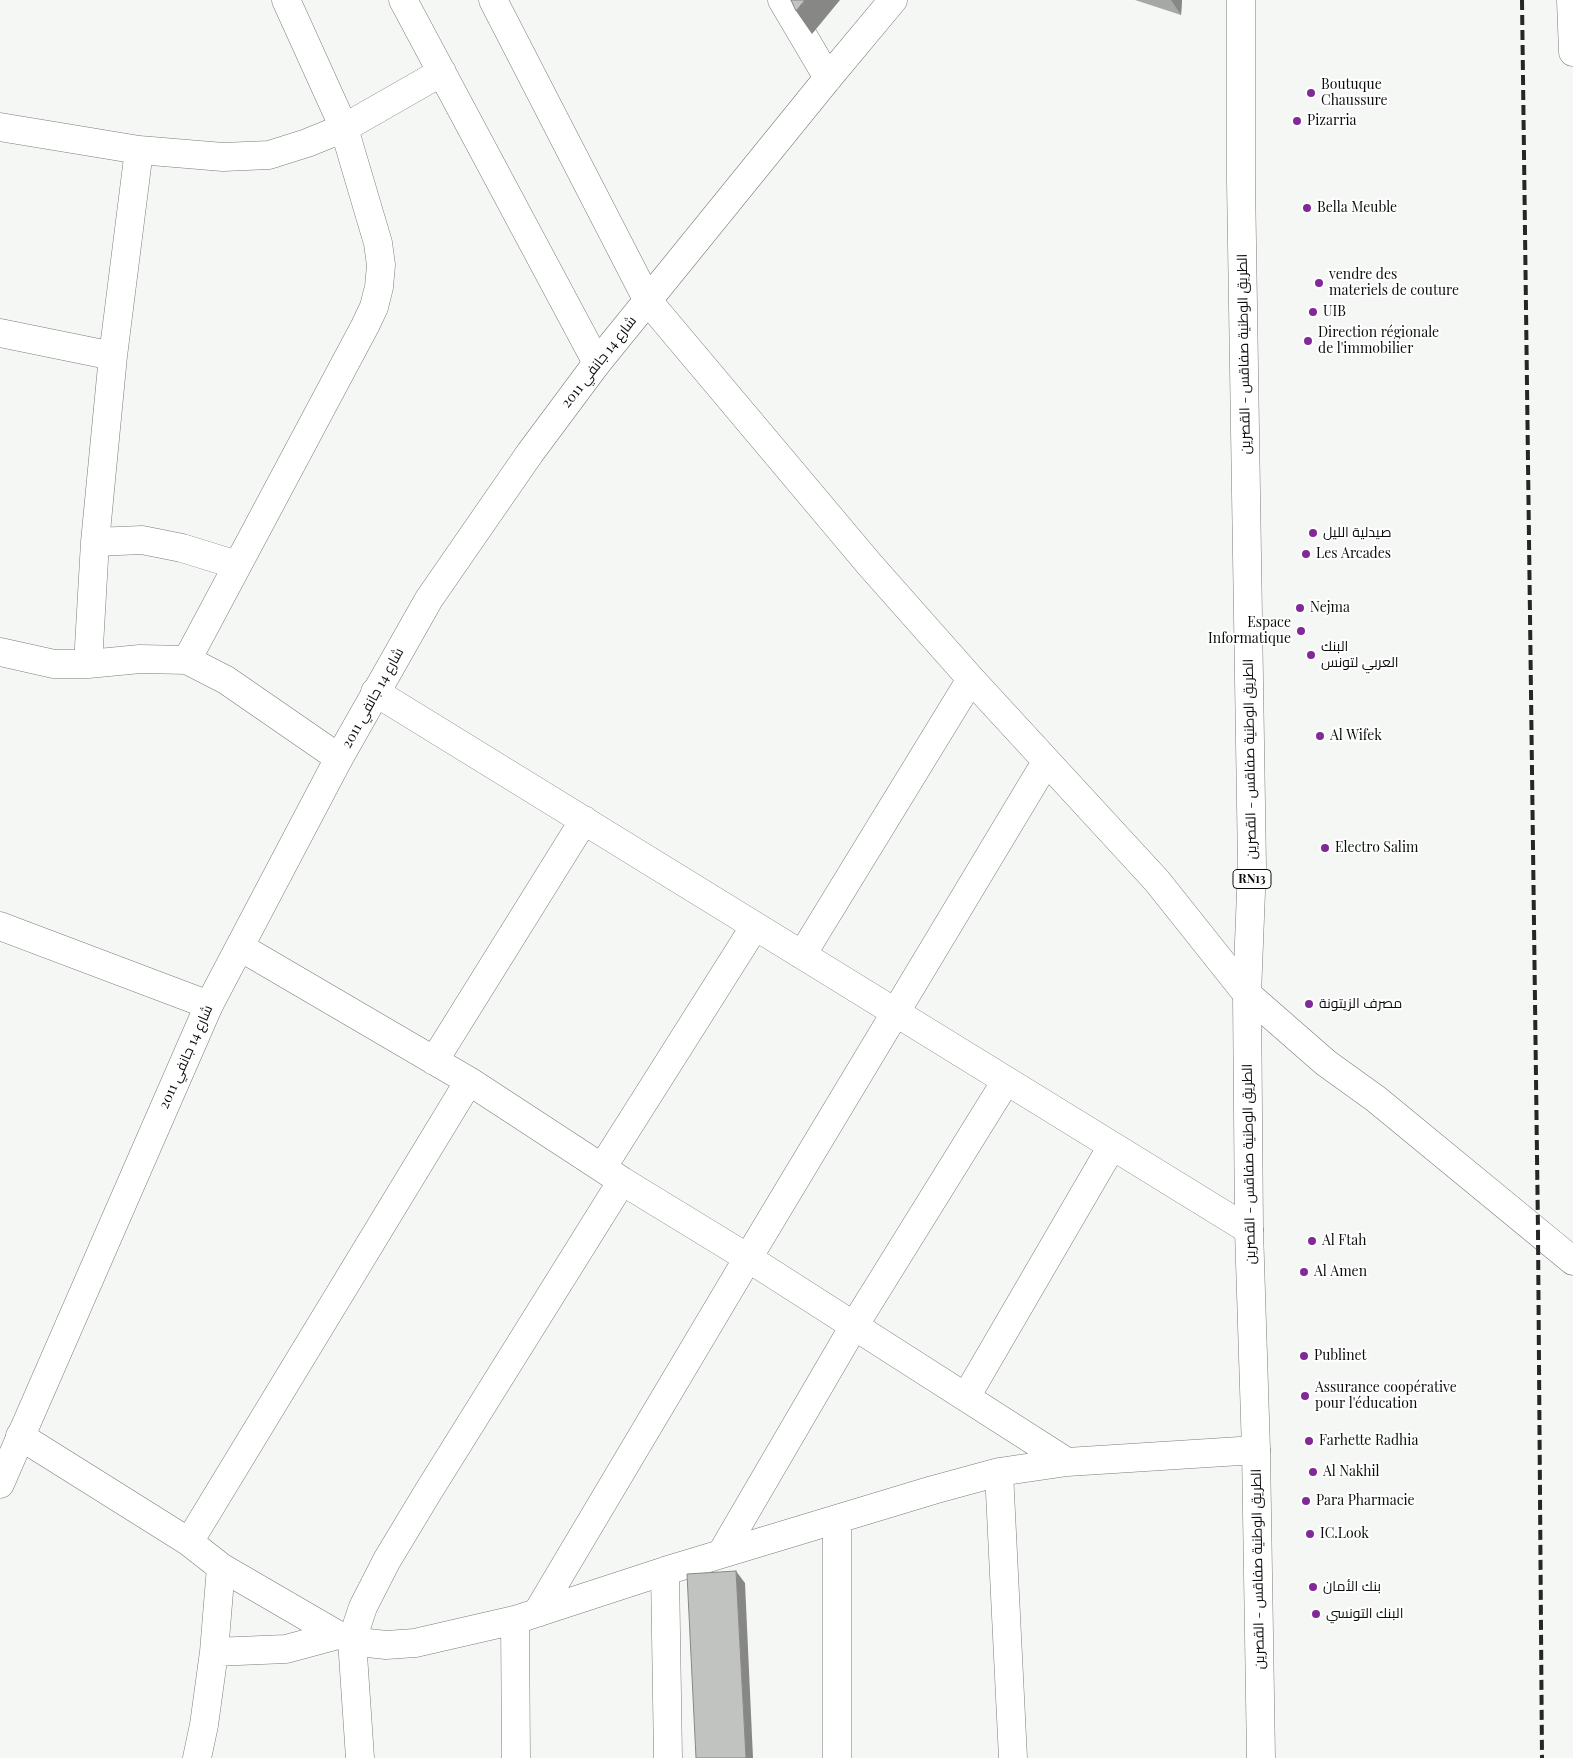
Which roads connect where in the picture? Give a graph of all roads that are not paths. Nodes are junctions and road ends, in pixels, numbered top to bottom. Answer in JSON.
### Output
{"nodes":[{"id":1,"x":286,"y":0,"type":"edge"},
{"id":2,"x":403,"y":0,"type":"edge"},
{"id":3,"x":493,"y":0,"type":"edge"},
{"id":4,"x":782,"y":0,"type":"edge"},
{"id":5,"x":893,"y":0,"type":"edge"},
{"id":6,"x":1241,"y":0,"type":"edge"},
{"id":7,"x":1571,"y":0,"type":"edge"},
{"id":8,"x":1573,"y":52,"type":"edge"},
{"id":9,"x":442,"y":72,"type":"junction"},
{"id":10,"x":828,"y":78,"type":"junction"},
{"id":11,"x":0,"y":127,"type":"edge"},
{"id":12,"x":344,"y":128,"type":"junction"},
{"id":13,"x":139,"y":150,"type":"junction"},
{"id":14,"x":648,"y":301,"type":"junction"},
{"id":15,"x":0,"y":333,"type":"edge"},
{"id":16,"x":113,"y":356,"type":"junction"},
{"id":17,"x":597,"y":363,"type":"junction"},
{"id":18,"x":95,"y":542,"type":"junction"},
{"id":19,"x":237,"y":565,"type":"junction"},
{"id":20,"x":0,"y":652,"type":"edge"},
{"id":21,"x":187,"y":660,"type":"junction"},
{"id":22,"x":88,"y":664,"type":"junction"},
{"id":23,"x":971,"y":679,"type":"junction"},
{"id":24,"x":375,"y":692,"type":"junction"},
{"id":25,"x":340,"y":758,"type":"junction"},
{"id":26,"x":1046,"y":762,"type":"junction"},
{"id":27,"x":584,"y":820,"type":"junction"},
{"id":28,"x":0,"y":926,"type":"edge"},
{"id":29,"x":755,"y":926,"type":"junction"},
{"id":30,"x":240,"y":947,"type":"junction"},
{"id":31,"x":802,"y":955,"type":"junction"},
{"id":32,"x":1247,"y":994,"type":"junction"},
{"id":33,"x":209,"y":1005,"type":"junction"},
{"id":34,"x":895,"y":1012,"type":"junction"},
{"id":35,"x":434,"y":1061,"type":"junction"},
{"id":36,"x":469,"y":1081,"type":"junction"},
{"id":37,"x":1006,"y":1081,"type":"junction"},
{"id":38,"x":1112,"y":1146,"type":"junction"},
{"id":39,"x":612,"y":1174,"type":"junction"},
{"id":40,"x":1249,"y":1230,"type":"junction"},
{"id":41,"x":748,"y":1258,"type":"junction"},
{"id":42,"x":1573,"y":1261,"type":"edge"},
{"id":43,"x":854,"y":1326,"type":"junction"},
{"id":44,"x":966,"y":1397,"type":"junction"},
{"id":45,"x":20,"y":1436,"type":"junction"},
{"id":46,"x":1256,"y":1450,"type":"junction"},
{"id":47,"x":1067,"y":1462,"type":"junction"},
{"id":48,"x":999,"y":1472,"type":"junction"},
{"id":49,"x":0,"y":1484,"type":"edge"},
{"id":50,"x":836,"y":1519,"type":"junction"},
{"id":51,"x":189,"y":1542,"type":"junction"},
{"id":52,"x":721,"y":1554,"type":"junction"},
{"id":53,"x":221,"y":1567,"type":"junction"},
{"id":54,"x":665,"y":1571,"type":"junction"},
{"id":55,"x":526,"y":1616,"type":"junction"},
{"id":56,"x":345,"y":1637,"type":"junction"},
{"id":57,"x":214,"y":1652,"type":"junction"},
{"id":58,"x":197,"y":1758,"type":"edge"},
{"id":59,"x":360,"y":1758,"type":"edge"},
{"id":60,"x":516,"y":1758,"type":"edge"},
{"id":61,"x":668,"y":1758,"type":"edge"},
{"id":62,"x":837,"y":1758,"type":"edge"},
{"id":63,"x":1013,"y":1758,"type":"edge"},
{"id":64,"x":1261,"y":1758,"type":"edge"}],
"edges":[{"from":1,"to":12,"type":"street"},
{"from":2,"to":9,"type":"street"},
{"from":3,"to":14,"type":"street"},
{"from":4,"to":10,"type":"street"},
{"from":5,"to":10,"type":"street","name":"شارع 14 جانفي 2011"},
{"from":6,"to":32,"type":"street","name":"الطريق الوطنية صفاقس - القصرين","number":"RN13"},
{"from":7,"to":8,"type":"street"},
{"from":9,"to":12,"type":"street"},
{"from":9,"to":17,"type":"street"},
{"from":10,"to":14,"type":"street","name":"شارع 14 جانفي 2011"},
{"from":11,"to":13,"type":"street"},
{"from":12,"to":13,"type":"street"},
{"from":12,"to":19,"type":"street"},
{"from":13,"to":16,"type":"street"},
{"from":14,"to":17,"type":"street","name":"شارع 14 جانفي 2011"},
{"from":14,"to":23,"type":"street"},
{"from":15,"to":16,"type":"street"},
{"from":16,"to":18,"type":"street"},
{"from":17,"to":24,"type":"street","name":"شارع 14 جانفي 2011"},
{"from":18,"to":19,"type":"street"},
{"from":18,"to":22,"type":"street"},
{"from":19,"to":21,"type":"street"},
{"from":20,"to":22,"type":"street"},
{"from":21,"to":22,"type":"street"},
{"from":21,"to":25,"type":"street"},
{"from":23,"to":26,"type":"street"},
{"from":23,"to":31,"type":"street"},
{"from":24,"to":25,"type":"street","name":"شارع 14 جانفي 2011"},
{"from":24,"to":27,"type":"street"},
{"from":25,"to":30,"type":"street","name":"شارع 14 جانفي 2011"},
{"from":26,"to":32,"type":"street"},
{"from":26,"to":34,"type":"street"},
{"from":27,"to":29,"type":"street"},
{"from":27,"to":35,"type":"street"},
{"from":28,"to":33,"type":"street"},
{"from":29,"to":31,"type":"street"},
{"from":29,"to":39,"type":"street"},
{"from":30,"to":33,"type":"street","name":"شارع 14 جانفي 2011"},
{"from":30,"to":35,"type":"street"},
{"from":31,"to":34,"type":"street"},
{"from":32,"to":40,"type":"street","name":"الطريق الوطنية صفاقس - القصرين","number":"RN13"},
{"from":32,"to":42,"type":"street"},
{"from":33,"to":45,"type":"street","name":"شارع 14 جانفي 2011"},
{"from":34,"to":37,"type":"street"},
{"from":34,"to":41,"type":"street"},
{"from":35,"to":36,"type":"street"},
{"from":36,"to":39,"type":"street"},
{"from":36,"to":51,"type":"street"},
{"from":37,"to":38,"type":"street"},
{"from":37,"to":43,"type":"street"},
{"from":38,"to":40,"type":"street"},
{"from":38,"to":44,"type":"street"},
{"from":39,"to":41,"type":"street"},
{"from":39,"to":56,"type":"street"},
{"from":40,"to":46,"type":"street","name":"الطريق الوطنية صفاقس - القصرين","number":"RN13"},
{"from":41,"to":43,"type":"street"},
{"from":41,"to":55,"type":"street"},
{"from":43,"to":44,"type":"street"},
{"from":43,"to":52,"type":"street"},
{"from":44,"to":47,"type":"street"},
{"from":45,"to":49,"type":"street","name":"شارع 14 جانفي 2011"},
{"from":45,"to":51,"type":"street"},
{"from":46,"to":47,"type":"street"},
{"from":46,"to":64,"type":"street","name":"الطريق الوطنية صفاقس - القصرين","number":"RN13"},
{"from":47,"to":48,"type":"street"},
{"from":48,"to":50,"type":"street"},
{"from":48,"to":63,"type":"street"},
{"from":50,"to":52,"type":"street"},
{"from":50,"to":62,"type":"street"},
{"from":51,"to":53,"type":"street"},
{"from":52,"to":54,"type":"street"},
{"from":53,"to":56,"type":"street"},
{"from":53,"to":57,"type":"street"},
{"from":54,"to":55,"type":"street"},
{"from":54,"to":61,"type":"street"},
{"from":55,"to":56,"type":"street"},
{"from":55,"to":60,"type":"street"},
{"from":56,"to":57,"type":"street"},
{"from":56,"to":59,"type":"street"},
{"from":57,"to":58,"type":"street"}]}
